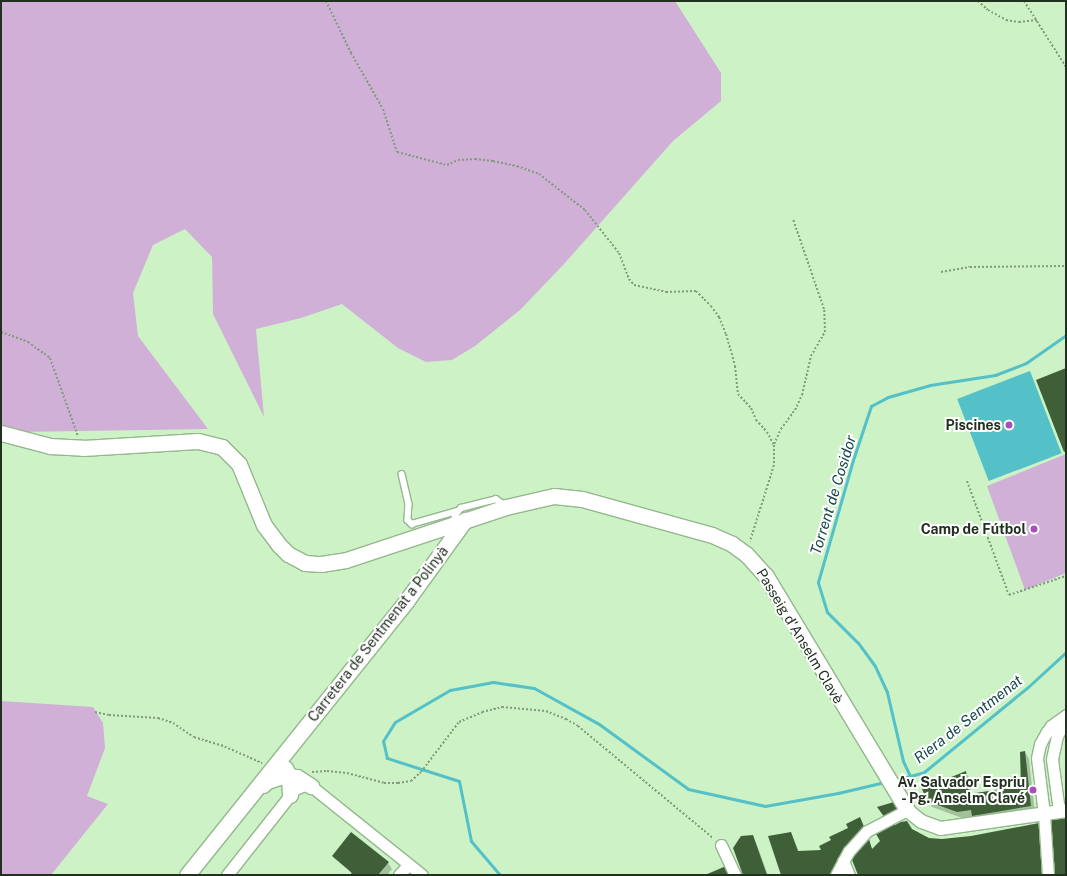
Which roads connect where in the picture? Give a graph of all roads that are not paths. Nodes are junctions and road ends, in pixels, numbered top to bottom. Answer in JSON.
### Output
{"nodes":[{"id":1,"x":1,"y":433,"type":"edge"},
{"id":2,"x":402,"y":474,"type":"dead end"},
{"id":3,"x":459,"y":518,"type":"junction"},
{"id":4,"x":1066,"y":715,"type":"edge"},
{"id":5,"x":1066,"y":719,"type":"edge"},
{"id":6,"x":1040,"y":744,"type":"junction"},
{"id":7,"x":1053,"y":748,"type":"junction"},
{"id":8,"x":288,"y":775,"type":"junction"},
{"id":9,"x":290,"y":795,"type":"joint"},
{"id":10,"x":907,"y":810,"type":"junction"},
{"id":11,"x":1062,"y":811,"type":"edge"},
{"id":12,"x":1044,"y":814,"type":"junction"},
{"id":13,"x":721,"y":846,"type":"road end"},
{"id":14,"x":843,"y":861,"type":"junction"},
{"id":15,"x":408,"y":865,"type":"junction"},
{"id":16,"x":186,"y":875,"type":"edge"},
{"id":17,"x":199,"y":875,"type":"edge"},
{"id":18,"x":227,"y":875,"type":"edge"},
{"id":19,"x":399,"y":875,"type":"edge"},
{"id":20,"x":422,"y":875,"type":"edge"},
{"id":21,"x":735,"y":875,"type":"edge"},
{"id":22,"x":836,"y":875,"type":"edge"},
{"id":23,"x":849,"y":875,"type":"edge"},
{"id":24,"x":1048,"y":875,"type":"edge"}],
"edges":[{"from":1,"to":3,"type":"main road","name":"Passeig d'Anselm Clavè"},
{"from":2,"to":3,"type":"lane"},
{"from":3,"to":8,"type":"main road","name":"Carretera de Sentmenat a Polinyà"},
{"from":3,"to":10,"type":"main road","name":"Passeig d'Anselm Clavè"},
{"from":4,"to":6,"type":"street"},
{"from":5,"to":7,"type":"street"},
{"from":6,"to":7,"type":"street"},
{"from":6,"to":12,"type":"street"},
{"from":7,"to":11,"type":"street"},
{"from":8,"to":9,"type":"main road"},
{"from":8,"to":15,"type":"street"},
{"from":8,"to":16,"type":"main road"},
{"from":8,"to":17,"type":"main road","name":"Carretera de Sentmenat a Polinyà"},
{"from":9,"to":18,"type":"street"},
{"from":10,"to":12,"type":"street","name":"Passeig d'Anselm Clavè"},
{"from":10,"to":14,"type":"street"},
{"from":11,"to":12,"type":"street","name":"Passeig d'Anselm Clavè"},
{"from":12,"to":24,"type":"street"},
{"from":13,"to":21,"type":"street"},
{"from":14,"to":22,"type":"street"},
{"from":14,"to":23,"type":"street"},
{"from":15,"to":19,"type":"street"},
{"from":15,"to":20,"type":"street"}]}
